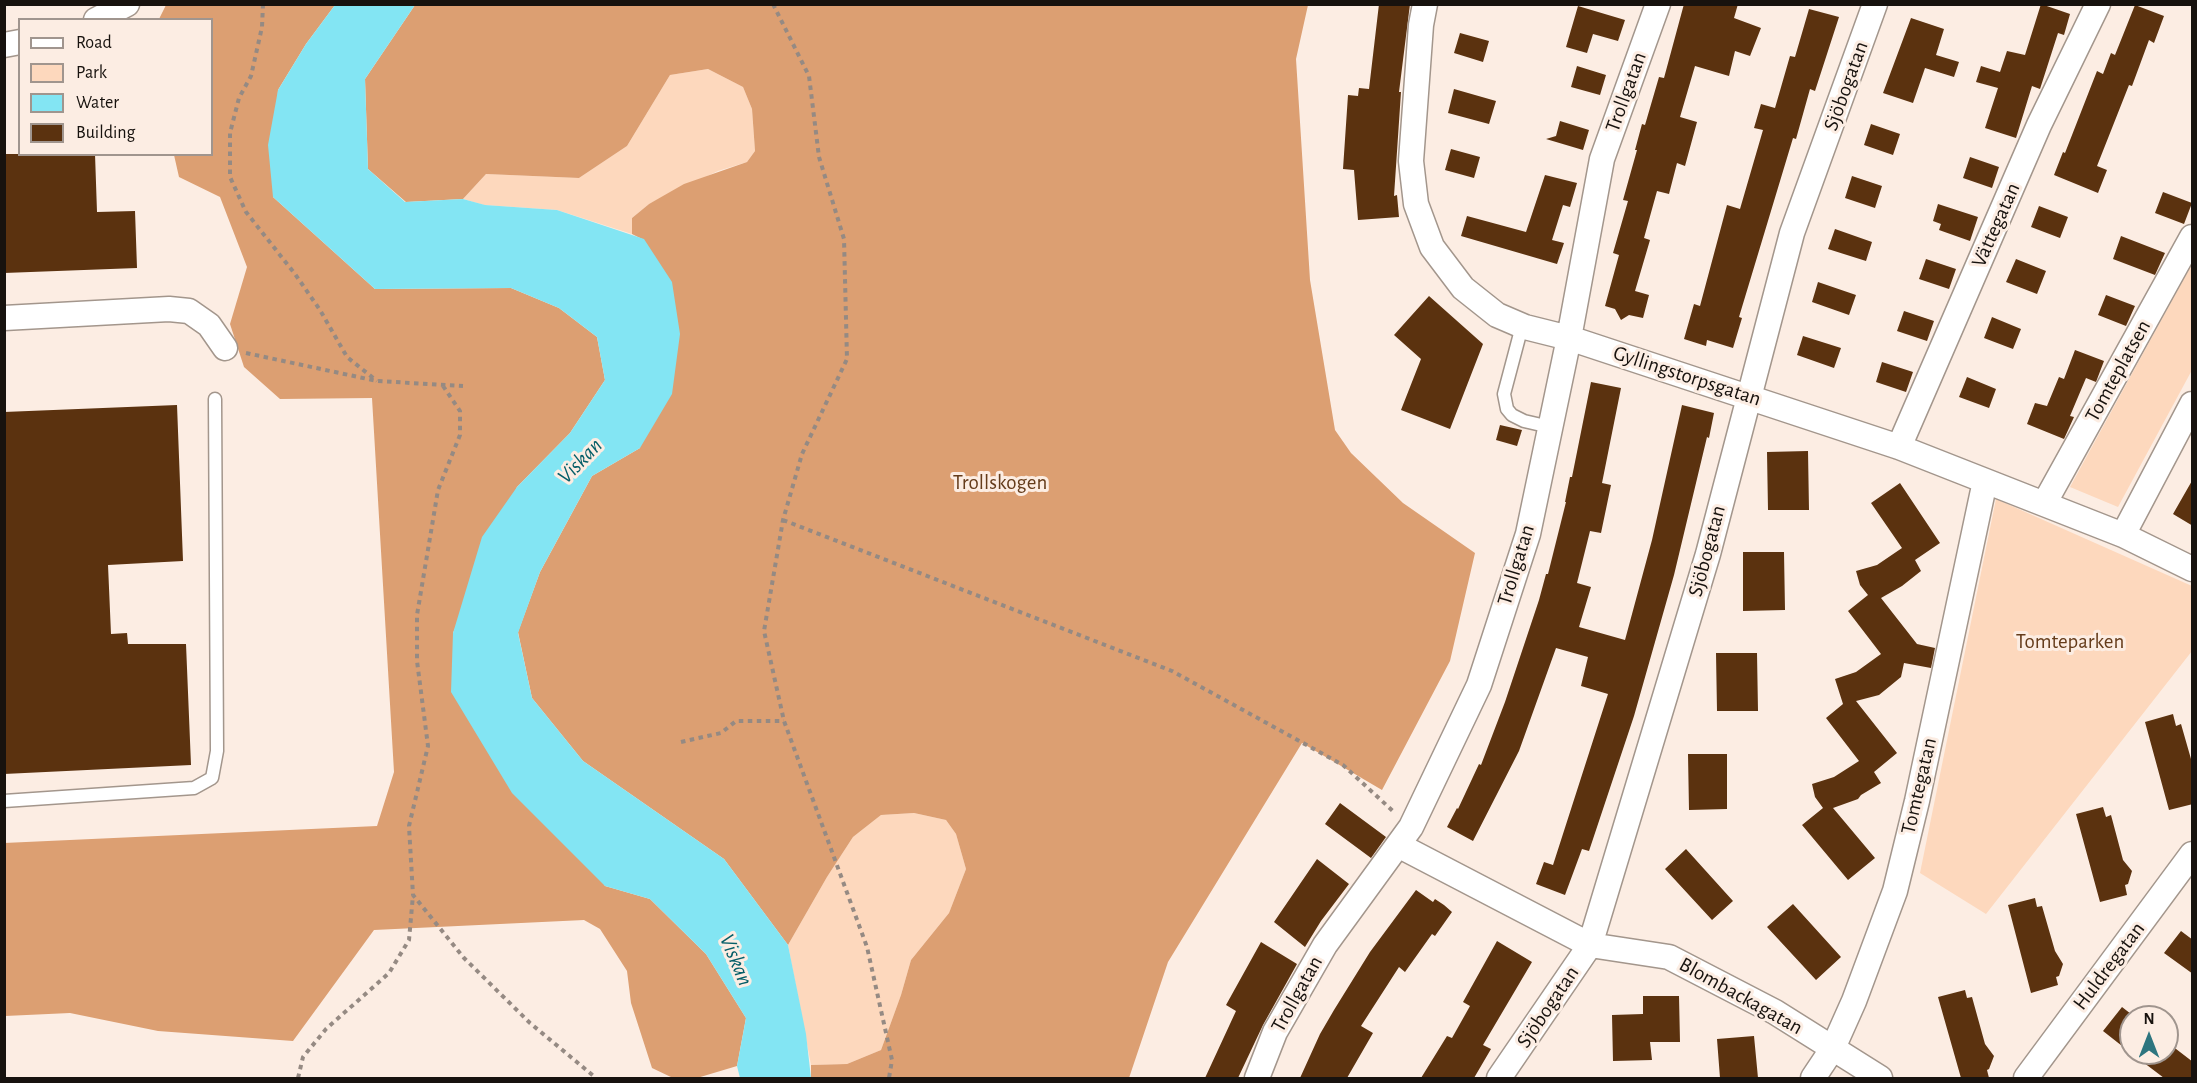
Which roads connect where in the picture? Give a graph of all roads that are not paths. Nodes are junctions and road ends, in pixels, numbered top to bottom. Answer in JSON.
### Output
{"nodes":[{"id":1,"x":127,"y":4,"type":"edge"},
{"id":2,"x":1425,"y":4,"type":"edge"},
{"id":3,"x":1658,"y":4,"type":"edge"},
{"id":4,"x":1875,"y":4,"type":"edge"},
{"id":5,"x":2098,"y":4,"type":"edge"},
{"id":6,"x":100,"y":18,"type":"edge"},
{"id":7,"x":2193,"y":237,"type":"edge"},
{"id":8,"x":4,"y":318,"type":"edge"},
{"id":9,"x":1522,"y":326,"type":"junction"},
{"id":10,"x":1569,"y":338,"type":"junction"},
{"id":11,"x":225,"y":348,"type":"road end"},
{"id":12,"x":1748,"y":396,"type":"junction"},
{"id":13,"x":215,"y":399,"type":"dead end"},
{"id":14,"x":2193,"y":404,"type":"edge"},
{"id":15,"x":1550,"y":427,"type":"junction"},
{"id":16,"x":1899,"y":447,"type":"junction"},
{"id":17,"x":1985,"y":481,"type":"junction"},
{"id":18,"x":2044,"y":504,"type":"junction"},
{"id":19,"x":2123,"y":535,"type":"junction"},
{"id":20,"x":2193,"y":569,"type":"edge"},
{"id":21,"x":4,"y":801,"type":"edge"},
{"id":22,"x":1405,"y":836,"type":"junction"},
{"id":23,"x":2193,"y":854,"type":"edge"},
{"id":24,"x":1590,"y":945,"type":"junction"},
{"id":25,"x":1833,"y":1048,"type":"junction"},
{"id":26,"x":1257,"y":1078,"type":"edge"},
{"id":27,"x":1499,"y":1078,"type":"edge"},
{"id":28,"x":1813,"y":1078,"type":"edge"},
{"id":29,"x":1880,"y":1078,"type":"edge"},
{"id":30,"x":2026,"y":1078,"type":"edge"}],
"edges":[{"from":1,"to":6,"type":"street"},
{"from":2,"to":9,"type":"street","name":"Gyllingstorpsgatan"},
{"from":3,"to":10,"type":"street","name":"Trollgatan"},
{"from":4,"to":12,"type":"street","name":"Sjöbogatan"},
{"from":5,"to":16,"type":"street","name":"Vättegatan"},
{"from":7,"to":18,"type":"street","name":"Tomteplatsen"},
{"from":8,"to":11,"type":"street"},
{"from":9,"to":10,"type":"street","name":"Gyllingstorpsgatan"},
{"from":9,"to":15,"type":"lane"},
{"from":10,"to":12,"type":"street","name":"Gyllingstorpsgatan"},
{"from":10,"to":15,"type":"street","name":"Trollgatan"},
{"from":12,"to":16,"type":"street","name":"Gyllingstorpsgatan"},
{"from":12,"to":24,"type":"street","name":"Sjöbogatan"},
{"from":13,"to":21,"type":"lane"},
{"from":14,"to":19,"type":"street"},
{"from":15,"to":22,"type":"street","name":"Trollgatan"},
{"from":16,"to":17,"type":"street","name":"Gyllingstorpsgatan"},
{"from":17,"to":18,"type":"street","name":"Gyllingstorpsgatan"},
{"from":17,"to":25,"type":"street","name":"Tomtegatan"},
{"from":18,"to":19,"type":"street","name":"Gyllingstorpsgatan"},
{"from":19,"to":20,"type":"street","name":"Gyllingstorpsgatan"},
{"from":22,"to":24,"type":"street","name":"Blombackagatan"},
{"from":22,"to":26,"type":"street","name":"Trollgatan"},
{"from":23,"to":30,"type":"street","name":"Huldregatan"},
{"from":24,"to":25,"type":"street","name":"Blombackagatan"},
{"from":24,"to":27,"type":"street","name":"Sjöbogatan"},
{"from":25,"to":28,"type":"street","name":"Tomtegatan"},
{"from":25,"to":29,"type":"street","name":"Blombackagatan"}]}
